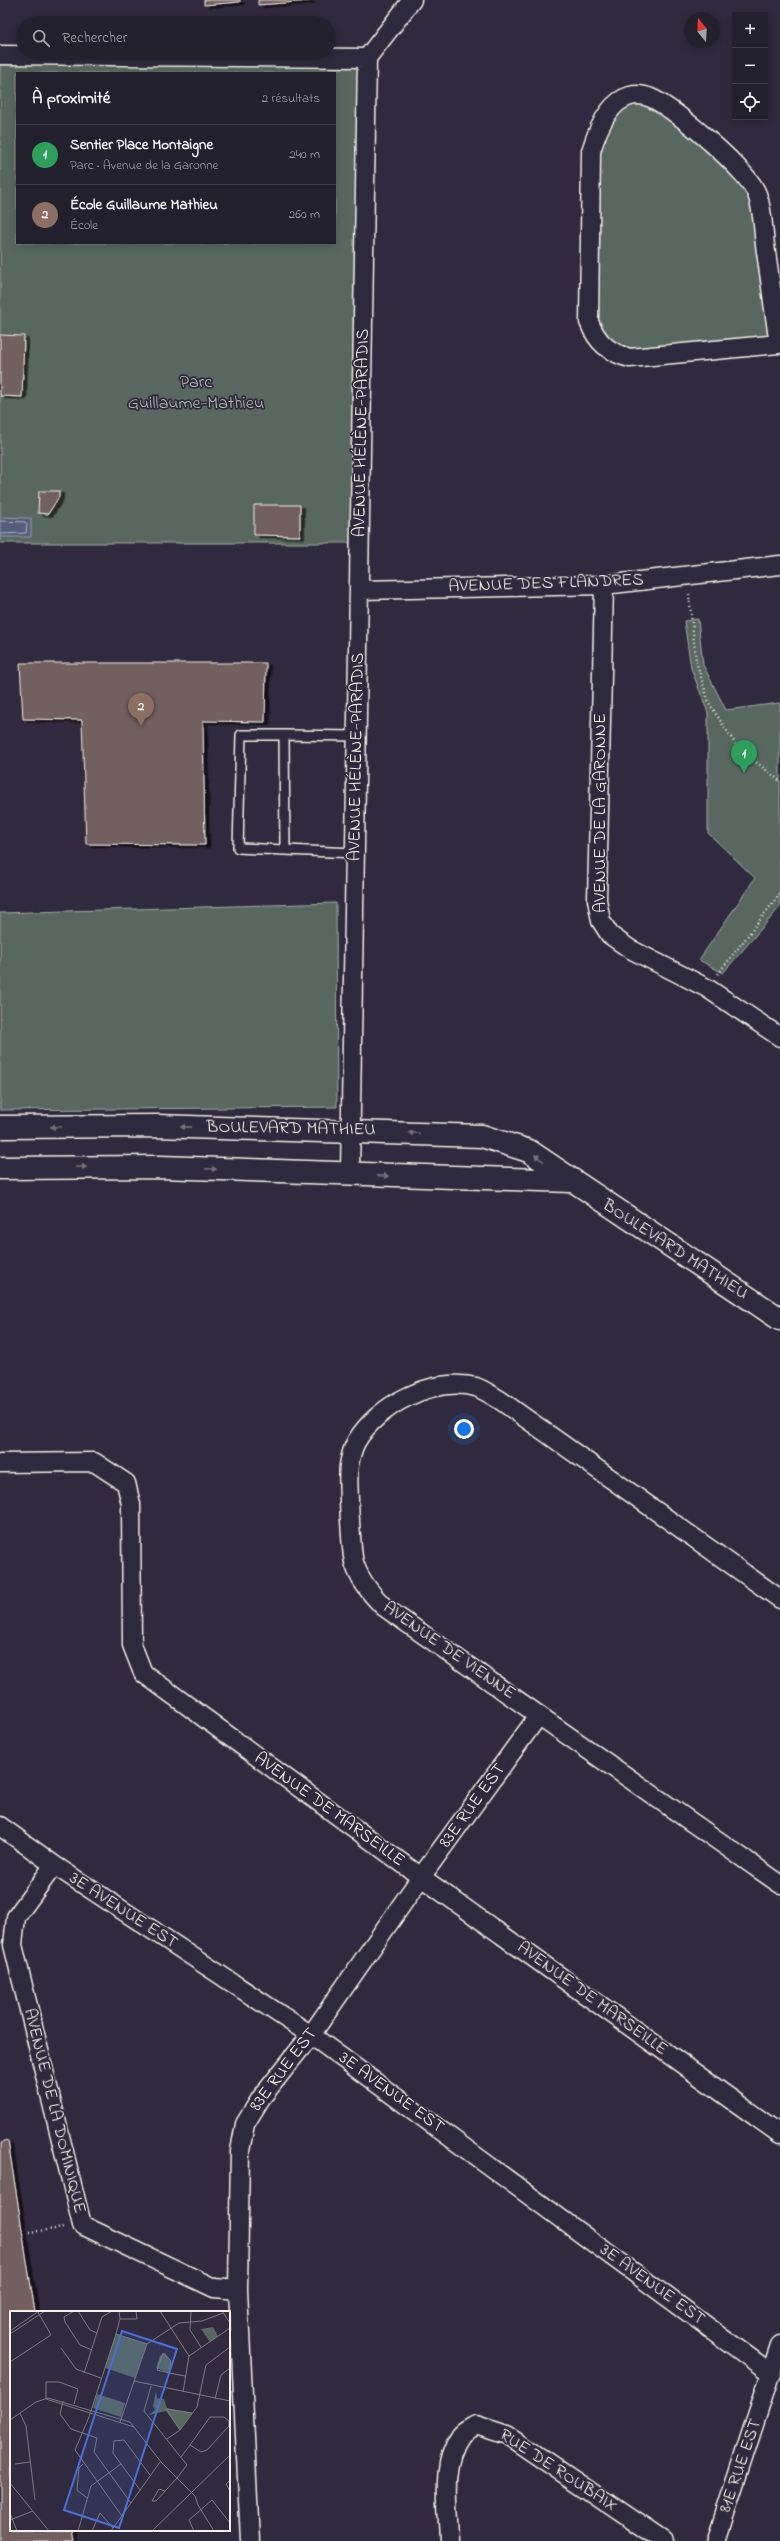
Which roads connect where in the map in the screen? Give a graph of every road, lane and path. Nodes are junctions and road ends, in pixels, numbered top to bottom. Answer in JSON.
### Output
{"nodes":[{"id":1,"x":412,"y":0,"type":"edge"},
{"id":2,"x":0,"y":55,"type":"edge"},
{"id":3,"x":16,"y":55,"type":"edge"},
{"id":4,"x":336,"y":58,"type":"edge"},
{"id":5,"x":367,"y":58,"type":"junction"},
{"id":6,"x":780,"y":344,"type":"edge"},
{"id":7,"x":780,"y":565,"type":"edge"},
{"id":8,"x":687,"y":575,"type":"junction"},
{"id":9,"x":604,"y":585,"type":"junction"},
{"id":10,"x":359,"y":590,"type":"junction"},
{"id":11,"x":284,"y":735,"type":"junction"},
{"id":12,"x":357,"y":736,"type":"junction"},
{"id":13,"x":780,"y":781,"type":"edge"},
{"id":14,"x":285,"y":850,"type":"junction"},
{"id":15,"x":355,"y":853,"type":"junction"},
{"id":16,"x":780,"y":894,"type":"edge"},
{"id":17,"x":707,"y":988,"type":"junction"},
{"id":18,"x":780,"y":1037,"type":"edge"},
{"id":19,"x":0,"y":1127,"type":"edge"},
{"id":20,"x":350,"y":1130,"type":"junction"},
{"id":21,"x":0,"y":1168,"type":"edge"},
{"id":22,"x":350,"y":1175,"type":"junction"},
{"id":23,"x":571,"y":1181,"type":"junction"},
{"id":24,"x":780,"y":1319,"type":"edge"},
{"id":25,"x":0,"y":1463,"type":"edge"},
{"id":26,"x":780,"y":1599,"type":"edge"},
{"id":27,"x":539,"y":1715,"type":"junction"},
{"id":28,"x":0,"y":1826,"type":"edge"},
{"id":29,"x":54,"y":1865,"type":"junction"},
{"id":30,"x":421,"y":1877,"type":"junction"},
{"id":31,"x":780,"y":1884,"type":"edge"},
{"id":32,"x":311,"y":2034,"type":"junction"},
{"id":33,"x":780,"y":2134,"type":"edge"},
{"id":34,"x":82,"y":2225,"type":"junction"},
{"id":35,"x":30,"y":2232,"type":"dead end"},
{"id":36,"x":238,"y":2290,"type":"junction"},
{"id":37,"x":780,"y":2345,"type":"edge"},
{"id":38,"x":772,"y":2374,"type":"junction"},
{"id":39,"x":250,"y":2541,"type":"edge"},
{"id":40,"x":448,"y":2541,"type":"edge"},
{"id":41,"x":664,"y":2541,"type":"edge"},
{"id":42,"x":716,"y":2541,"type":"edge"}],
"edges":[{"from":1,"to":5,"type":"street"},
{"from":2,"to":3,"type":"street"},
{"from":4,"to":5,"type":"street"},
{"from":5,"to":10,"type":"street","name":"AVENUE HÉLÈNE-PARADIS"},
{"from":6,"to":6,"type":"street"},
{"from":7,"to":8,"type":"street","name":"AVENUE DES FLANDRES"},
{"from":8,"to":9,"type":"street","name":"AVENUE DES FLANDRES"},
{"from":8,"to":13,"type":"path"},
{"from":9,"to":10,"type":"street","name":"AVENUE DES FLANDRES"},
{"from":9,"to":17,"type":"street","name":"AVENUE DE LA GARONNE"},
{"from":10,"to":12,"type":"street","name":"AVENUE HÉLÈNE-PARADIS"},
{"from":11,"to":12,"type":"lane"},
{"from":11,"to":14,"type":"lane"},
{"from":11,"to":14,"type":"lane"},
{"from":12,"to":15,"type":"street","name":"AVENUE HÉLÈNE-PARADIS"},
{"from":14,"to":15,"type":"lane"},
{"from":15,"to":20,"type":"street","name":"AVENUE HÉLÈNE-PARADIS"},
{"from":16,"to":17,"type":"path"},
{"from":17,"to":18,"type":"street","name":"AVENUE DE LA GARONNE"},
{"from":20,"to":19,"type":"street","name":"BOULEVARD MATHIEU","one_way":true},
{"from":20,"to":22,"type":"street","name":"AVENUE HÉLÈNE-PARADIS"},
{"from":23,"to":20,"type":"street","name":"BOULEVARD MATHIEU","one_way":true},
{"from":21,"to":22,"type":"street","one_way":true},
{"from":22,"to":23,"type":"street","one_way":true},
{"from":23,"to":24,"type":"street","name":"BOULEVARD MATHIEU"},
{"from":25,"to":30,"type":"street","name":"AVENUE DE MARSEILLE"},
{"from":26,"to":27,"type":"street","name":"AVENUE DE VIENNE"},
{"from":27,"to":30,"type":"street","name":"83E RUE EST"},
{"from":27,"to":31,"type":"street","name":"AVENUE DE VIENNE"},
{"from":28,"to":29,"type":"street","name":"3E AVENUE EST"},
{"from":29,"to":32,"type":"street","name":"3E AVENUE EST"},
{"from":29,"to":34,"type":"street","name":"AVENUE DE LA DOMINIQUE"},
{"from":30,"to":32,"type":"street","name":"83E RUE EST"},
{"from":30,"to":33,"type":"street","name":"AVENUE DE MARSEILLE"},
{"from":32,"to":36,"type":"street","name":"83E RUE EST"},
{"from":32,"to":38,"type":"street","name":"3E AVENUE EST"},
{"from":34,"to":35,"type":"path"},
{"from":34,"to":36,"type":"street","name":"AVENUE DE LA DOMINIQUE"},
{"from":36,"to":39,"type":"street","name":"83E RUE EST"},
{"from":37,"to":38,"type":"street","name":"81E RUE EST"},
{"from":38,"to":42,"type":"street","name":"81E RUE EST"},
{"from":40,"to":41,"type":"street","name":"RUE DE ROUBAIX"}]}
